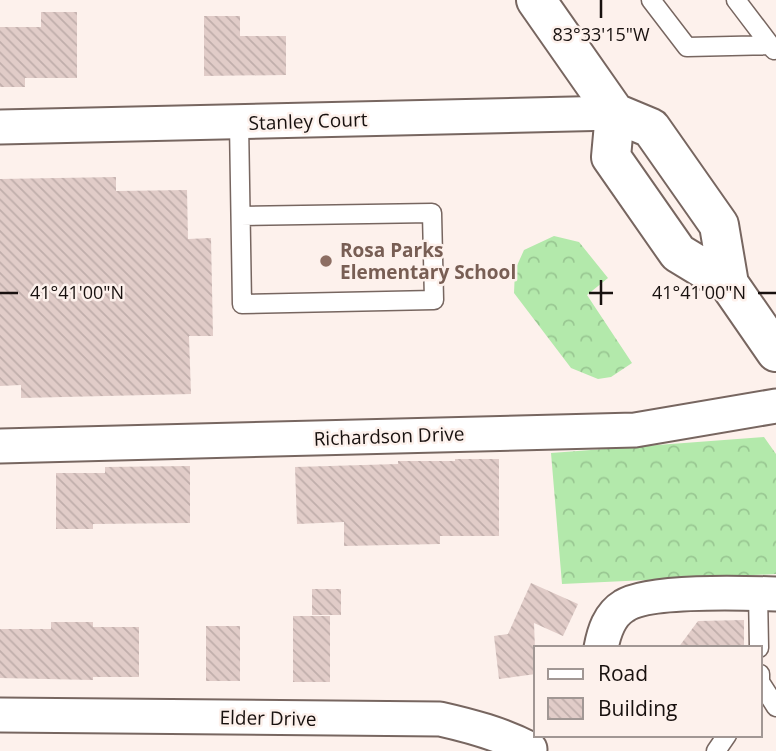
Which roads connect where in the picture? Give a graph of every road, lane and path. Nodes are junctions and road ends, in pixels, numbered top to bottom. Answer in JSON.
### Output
{"nodes":[{"id":1,"x":536,"y":0,"type":"edge"},
{"id":2,"x":651,"y":0,"type":"edge"},
{"id":3,"x":736,"y":0,"type":"edge"},
{"id":4,"x":773,"y":48,"type":"edge"},
{"id":5,"x":615,"y":113,"type":"junction"},
{"id":6,"x":239,"y":123,"type":"junction"},
{"id":7,"x":0,"y":127,"type":"edge"},
{"id":8,"x":241,"y":216,"type":"junction"},
{"id":9,"x":729,"y":284,"type":"junction"},
{"id":10,"x":776,"y":352,"type":"edge"},
{"id":11,"x":776,"y":406,"type":"edge"},
{"id":12,"x":0,"y":446,"type":"edge"},
{"id":13,"x":767,"y":594,"type":"edge"},
{"id":14,"x":601,"y":646,"type":"edge"},
{"id":15,"x":760,"y":646,"type":"edge"},
{"id":16,"x":762,"y":686,"type":"edge"},
{"id":17,"x":776,"y":707,"type":"edge"},
{"id":18,"x":0,"y":715,"type":"edge"},
{"id":19,"x":533,"y":745,"type":"edge"}],
"edges":[{"from":1,"to":5,"type":"main road"},
{"from":2,"to":4,"type":"lane"},
{"from":3,"to":4,"type":"lane"},
{"from":5,"to":6,"type":"street","name":"Stanley Court"},
{"from":5,"to":9,"type":"main road"},
{"from":5,"to":9,"type":"main road"},
{"from":6,"to":7,"type":"street","name":"Stanley Court"},
{"from":6,"to":8,"type":"lane"},
{"from":8,"to":8,"type":"lane"},
{"from":9,"to":10,"type":"main road"},
{"from":11,"to":12,"type":"street","name":"Richardson Drive"},
{"from":13,"to":14,"type":"street"},
{"from":13,"to":15,"type":"lane"},
{"from":16,"to":17,"type":"lane"},
{"from":18,"to":19,"type":"street","name":"Elder Drive"}]}
